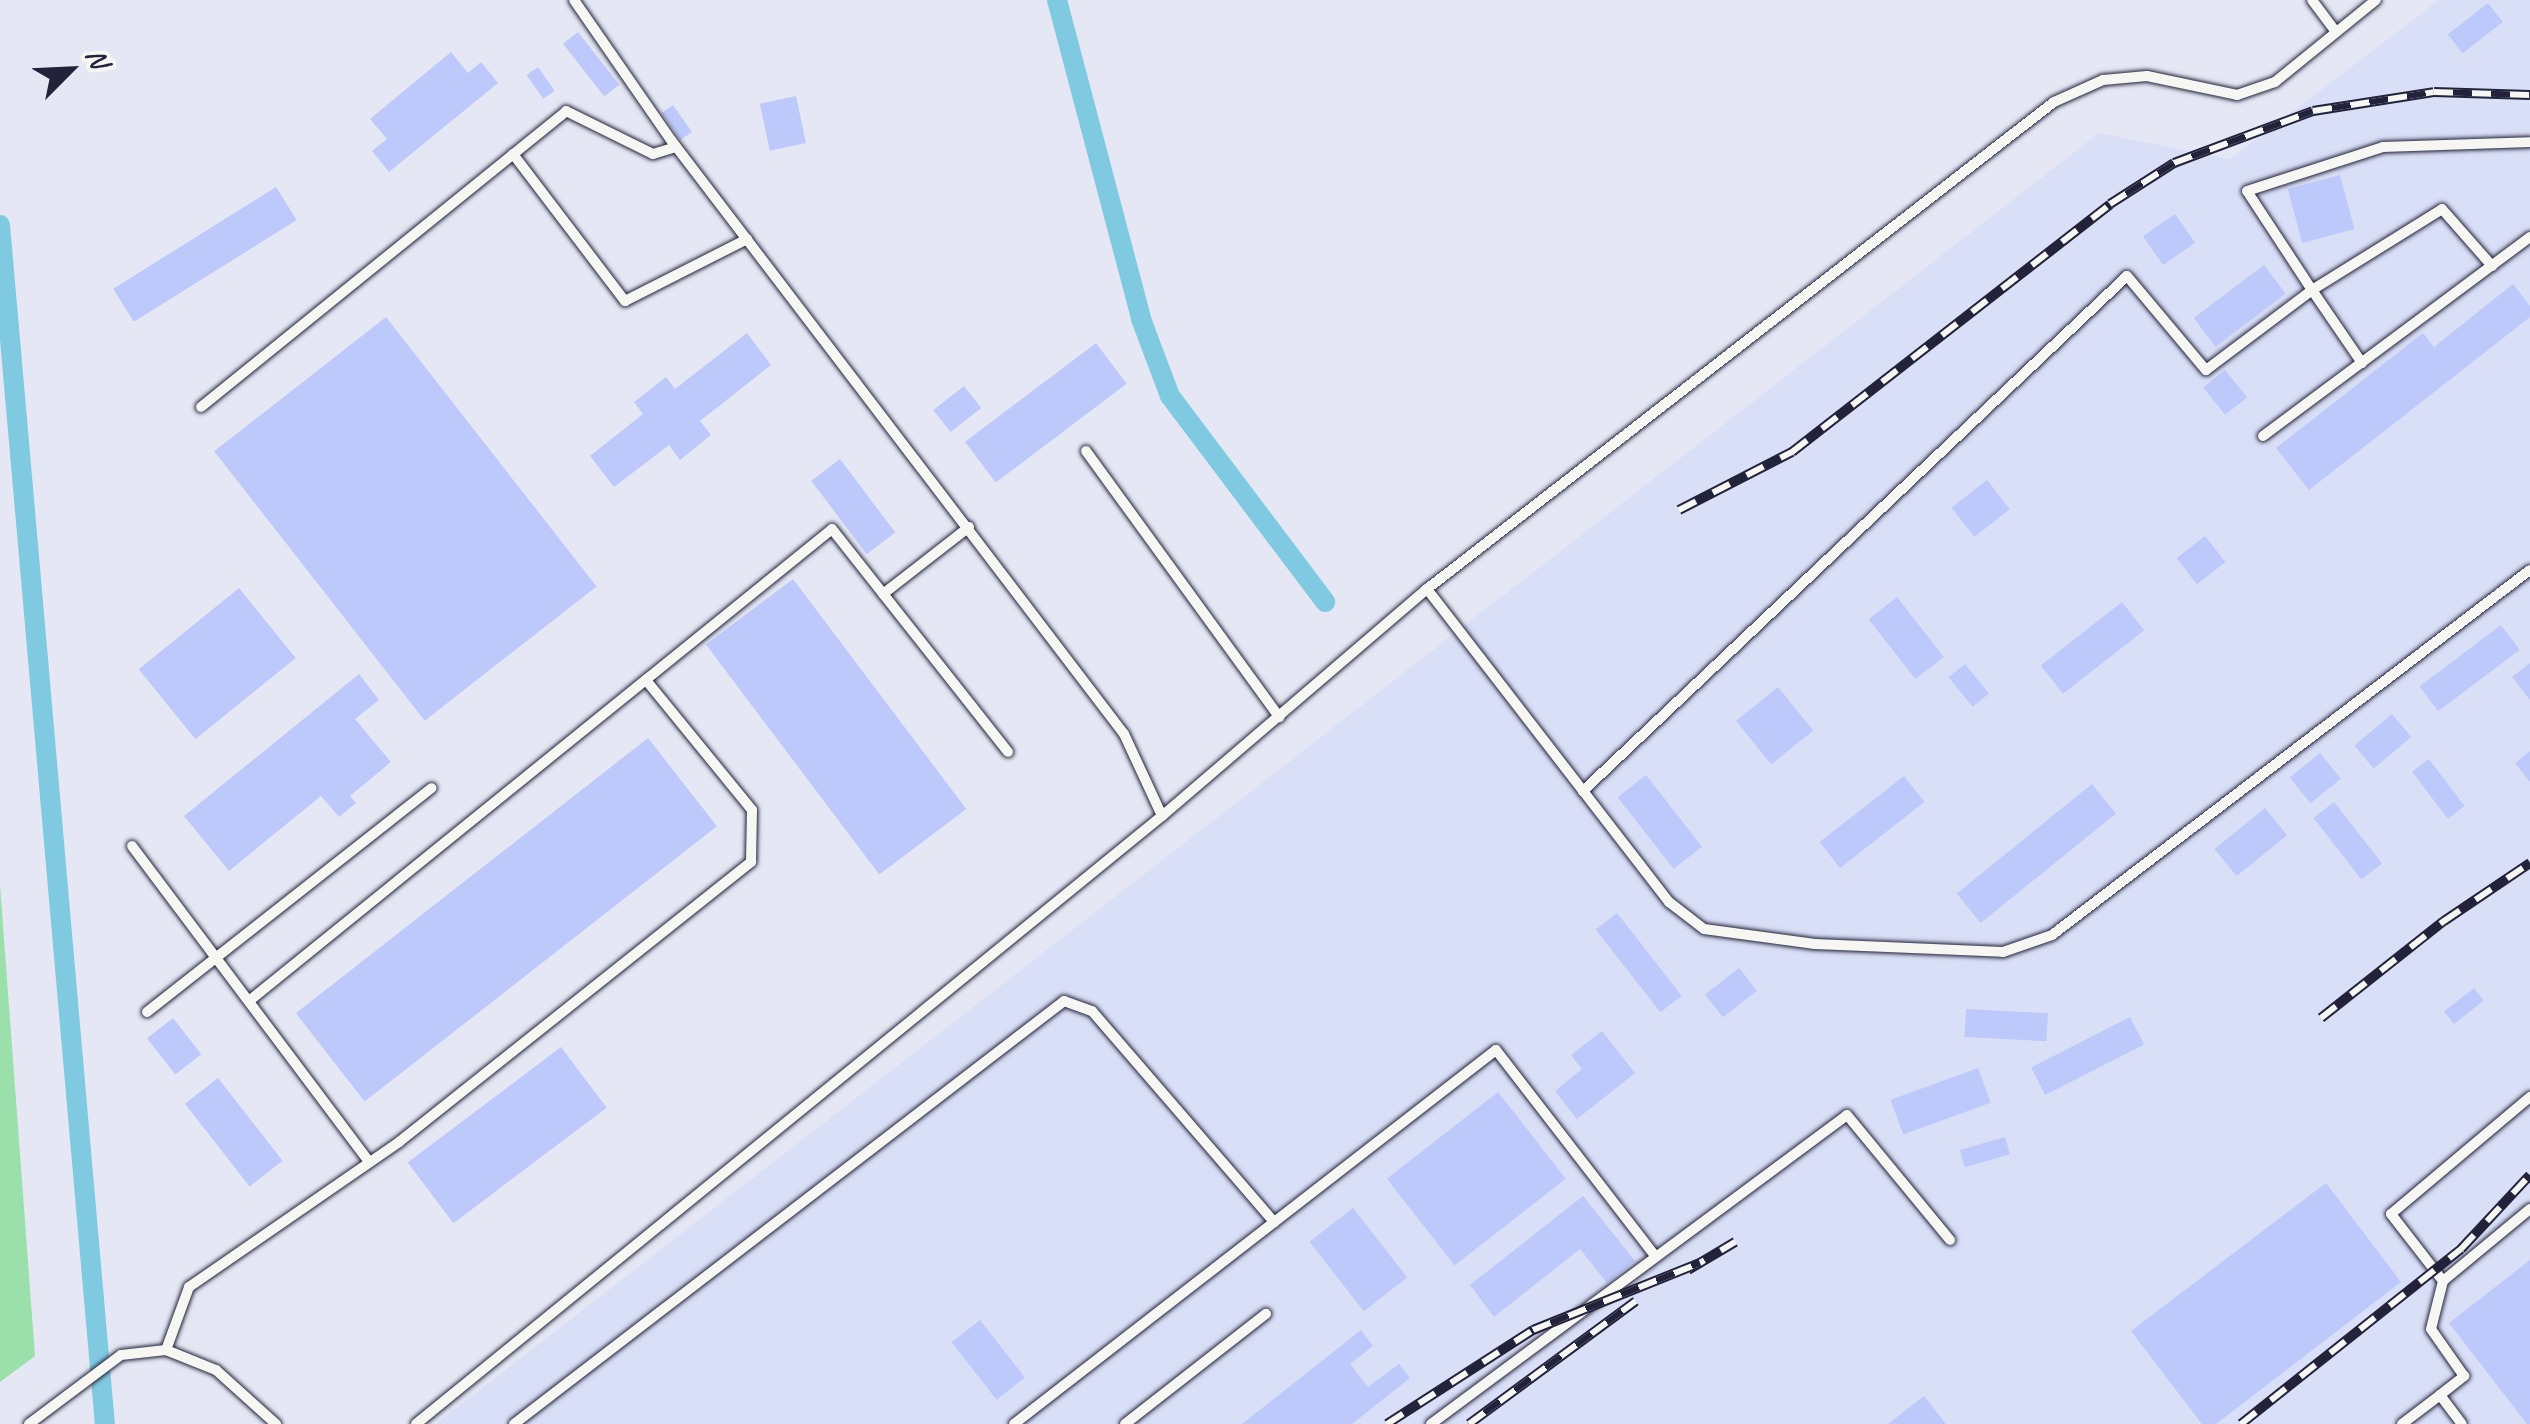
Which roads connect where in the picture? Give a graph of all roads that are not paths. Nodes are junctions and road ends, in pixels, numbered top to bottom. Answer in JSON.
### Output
{"nodes":[{"id":1,"x":574,"y":0,"type":"edge"},
{"id":2,"x":2312,"y":0,"type":"edge"},
{"id":3,"x":2376,"y":0,"type":"edge"},
{"id":4,"x":2336,"y":31,"type":"junction"},
{"id":5,"x":2530,"y":142,"type":"edge"},
{"id":6,"x":676,"y":147,"type":"junction"},
{"id":7,"x":512,"y":154,"type":"junction"},
{"id":8,"x":2530,"y":236,"type":"edge"},
{"id":9,"x":747,"y":240,"type":"junction"},
{"id":10,"x":2492,"y":266,"type":"junction"},
{"id":11,"x":2312,"y":290,"type":"junction"},
{"id":12,"x":2362,"y":363,"type":"junction"},
{"id":13,"x":201,"y":407,"type":"dead end"},
{"id":14,"x":2263,"y":436,"type":"dead end"},
{"id":15,"x":1086,"y":452,"type":"dead end"},
{"id":16,"x":968,"y":527,"type":"junction"},
{"id":17,"x":2530,"y":570,"type":"edge"},
{"id":18,"x":1427,"y":589,"type":"junction"},
{"id":19,"x":884,"y":594,"type":"junction"},
{"id":20,"x":646,"y":680,"type":"junction"},
{"id":21,"x":1278,"y":718,"type":"junction"},
{"id":22,"x":1008,"y":752,"type":"dead end"},
{"id":23,"x":432,"y":788,"type":"dead end"},
{"id":24,"x":1583,"y":791,"type":"junction"},
{"id":25,"x":1162,"y":816,"type":"junction"},
{"id":26,"x":132,"y":846,"type":"dead end"},
{"id":27,"x":217,"y":958,"type":"junction"},
{"id":28,"x":249,"y":1000,"type":"junction"},
{"id":29,"x":147,"y":1012,"type":"dead end"},
{"id":30,"x":2530,"y":1098,"type":"edge"},
{"id":31,"x":369,"y":1162,"type":"junction"},
{"id":32,"x":2530,"y":1210,"type":"edge"},
{"id":33,"x":1274,"y":1222,"type":"junction"},
{"id":34,"x":1950,"y":1240,"type":"dead end"},
{"id":35,"x":1655,"y":1256,"type":"junction"},
{"id":36,"x":2444,"y":1280,"type":"junction"},
{"id":37,"x":1266,"y":1314,"type":"dead end"},
{"id":38,"x":166,"y":1350,"type":"junction"},
{"id":39,"x":2440,"y":1395,"type":"junction"},
{"id":40,"x":29,"y":1424,"type":"edge"},
{"id":41,"x":276,"y":1424,"type":"edge"},
{"id":42,"x":416,"y":1424,"type":"edge"},
{"id":43,"x":514,"y":1424,"type":"edge"},
{"id":44,"x":1014,"y":1424,"type":"edge"},
{"id":45,"x":1124,"y":1424,"type":"edge"},
{"id":46,"x":1431,"y":1424,"type":"edge"},
{"id":47,"x":2402,"y":1424,"type":"edge"},
{"id":48,"x":2462,"y":1424,"type":"edge"}],
"edges":[{"from":1,"to":6,"type":"lane"},
{"from":2,"to":4,"type":"lane"},
{"from":3,"to":4,"type":"lane"},
{"from":4,"to":18,"type":"lane"},
{"from":5,"to":11,"type":"lane"},
{"from":6,"to":7,"type":"lane"},
{"from":6,"to":9,"type":"lane"},
{"from":7,"to":9,"type":"lane"},
{"from":7,"to":13,"type":"lane"},
{"from":8,"to":10,"type":"lane"},
{"from":9,"to":16,"type":"lane"},
{"from":10,"to":11,"type":"lane"},
{"from":10,"to":12,"type":"lane"},
{"from":11,"to":12,"type":"lane"},
{"from":11,"to":24,"type":"lane"},
{"from":12,"to":14,"type":"lane"},
{"from":15,"to":21,"type":"lane"},
{"from":16,"to":19,"type":"lane"},
{"from":16,"to":25,"type":"lane"},
{"from":17,"to":24,"type":"lane"},
{"from":18,"to":21,"type":"lane"},
{"from":18,"to":24,"type":"lane"},
{"from":19,"to":20,"type":"lane"},
{"from":19,"to":22,"type":"lane"},
{"from":20,"to":28,"type":"lane"},
{"from":20,"to":31,"type":"lane"},
{"from":21,"to":25,"type":"lane"},
{"from":23,"to":27,"type":"lane"},
{"from":25,"to":42,"type":"lane"},
{"from":26,"to":27,"type":"lane"},
{"from":27,"to":28,"type":"lane"},
{"from":27,"to":29,"type":"lane"},
{"from":28,"to":31,"type":"lane"},
{"from":30,"to":36,"type":"lane"},
{"from":31,"to":38,"type":"lane"},
{"from":32,"to":36,"type":"lane"},
{"from":33,"to":35,"type":"lane"},
{"from":33,"to":43,"type":"lane"},
{"from":33,"to":44,"type":"lane"},
{"from":34,"to":35,"type":"lane"},
{"from":35,"to":46,"type":"lane"},
{"from":36,"to":39,"type":"lane"},
{"from":37,"to":45,"type":"lane"},
{"from":38,"to":40,"type":"lane"},
{"from":38,"to":41,"type":"lane"},
{"from":39,"to":47,"type":"lane"},
{"from":39,"to":48,"type":"lane"}]}
